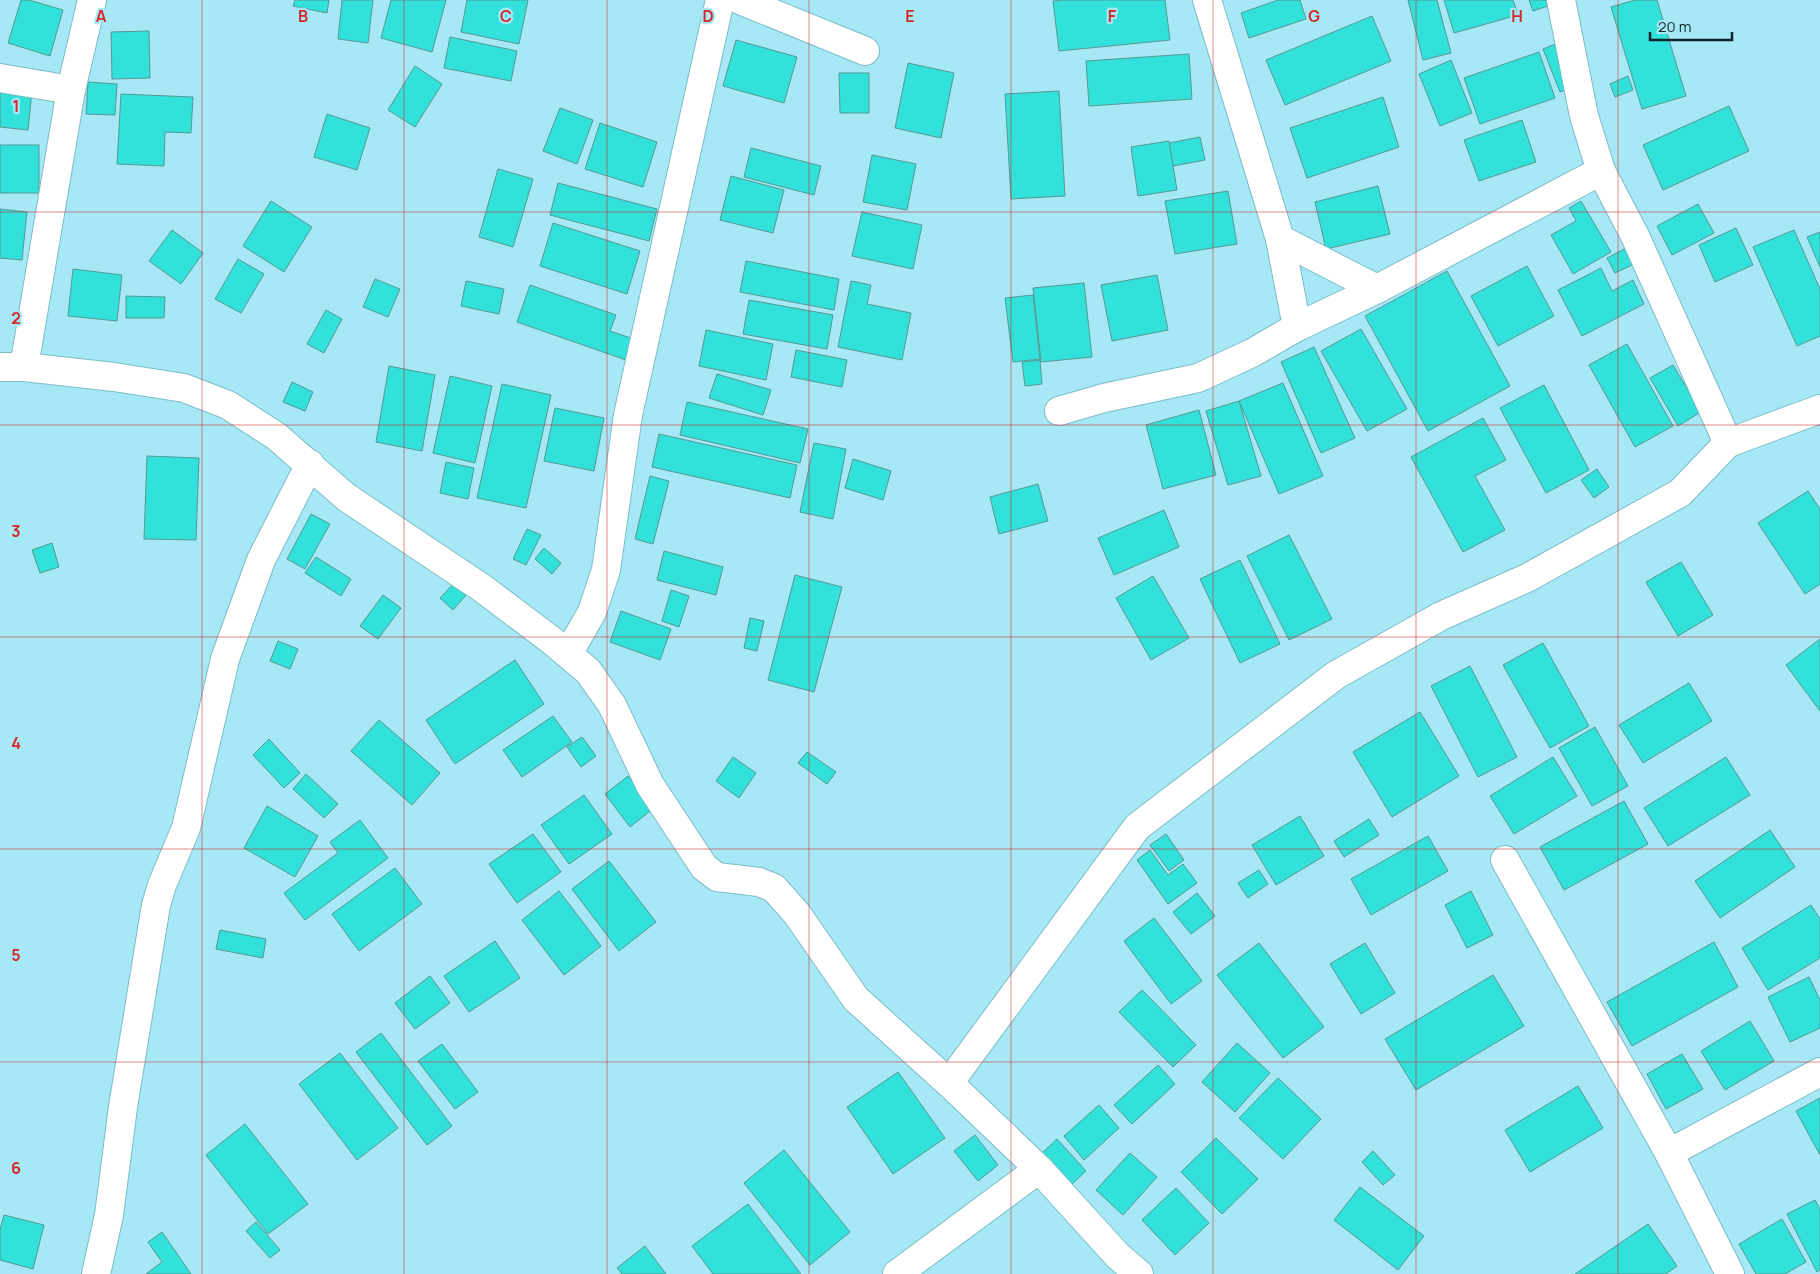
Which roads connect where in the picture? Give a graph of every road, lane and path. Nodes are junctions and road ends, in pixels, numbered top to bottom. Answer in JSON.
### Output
{"nodes":[{"id":1,"x":92,"y":0,"type":"edge"},
{"id":2,"x":720,"y":0,"type":"edge"},
{"id":3,"x":740,"y":0,"type":"edge"},
{"id":4,"x":1207,"y":0,"type":"edge"},
{"id":5,"x":1561,"y":0,"type":"edge"},
{"id":6,"x":865,"y":51,"type":"dead end"},
{"id":7,"x":0,"y":78,"type":"edge"},
{"id":8,"x":71,"y":90,"type":"junction"},
{"id":9,"x":1601,"y":171,"type":"junction"},
{"id":10,"x":1280,"y":239,"type":"junction"},
{"id":11,"x":1377,"y":289,"type":"junction"},
{"id":12,"x":1297,"y":327,"type":"junction"},
{"id":13,"x":12,"y":367,"type":"edge"},
{"id":14,"x":1820,"y":409,"type":"edge"},
{"id":15,"x":1059,"y":411,"type":"dead end"},
{"id":16,"x":1728,"y":442,"type":"junction"},
{"id":17,"x":310,"y":464,"type":"junction"},
{"id":18,"x":568,"y":654,"type":"junction"},
{"id":19,"x":1505,"y":860,"type":"dead end"},
{"id":20,"x":1820,"y":1072,"type":"edge"},
{"id":21,"x":950,"y":1083,"type":"junction"},
{"id":22,"x":1669,"y":1153,"type":"junction"},
{"id":23,"x":1039,"y":1170,"type":"junction"},
{"id":24,"x":96,"y":1274,"type":"edge"},
{"id":25,"x":897,"y":1274,"type":"edge"},
{"id":26,"x":1139,"y":1274,"type":"edge"},
{"id":27,"x":1730,"y":1274,"type":"edge"}],
"edges":[{"from":1,"to":8,"type":"street"},
{"from":2,"to":18,"type":"street"},
{"from":3,"to":6,"type":"street"},
{"from":4,"to":10,"type":"street"},
{"from":5,"to":9,"type":"street"},
{"from":7,"to":8,"type":"street"},
{"from":8,"to":13,"type":"street"},
{"from":9,"to":11,"type":"street"},
{"from":9,"to":16,"type":"street"},
{"from":10,"to":11,"type":"street"},
{"from":10,"to":12,"type":"street"},
{"from":11,"to":12,"type":"street"},
{"from":12,"to":15,"type":"street"},
{"from":13,"to":17,"type":"street"},
{"from":14,"to":16,"type":"street"},
{"from":16,"to":21,"type":"street"},
{"from":17,"to":18,"type":"street"},
{"from":17,"to":24,"type":"street"},
{"from":18,"to":21,"type":"street"},
{"from":19,"to":22,"type":"street"},
{"from":20,"to":22,"type":"street"},
{"from":21,"to":23,"type":"street"},
{"from":22,"to":27,"type":"street"},
{"from":23,"to":25,"type":"street"},
{"from":23,"to":26,"type":"street"}]}
